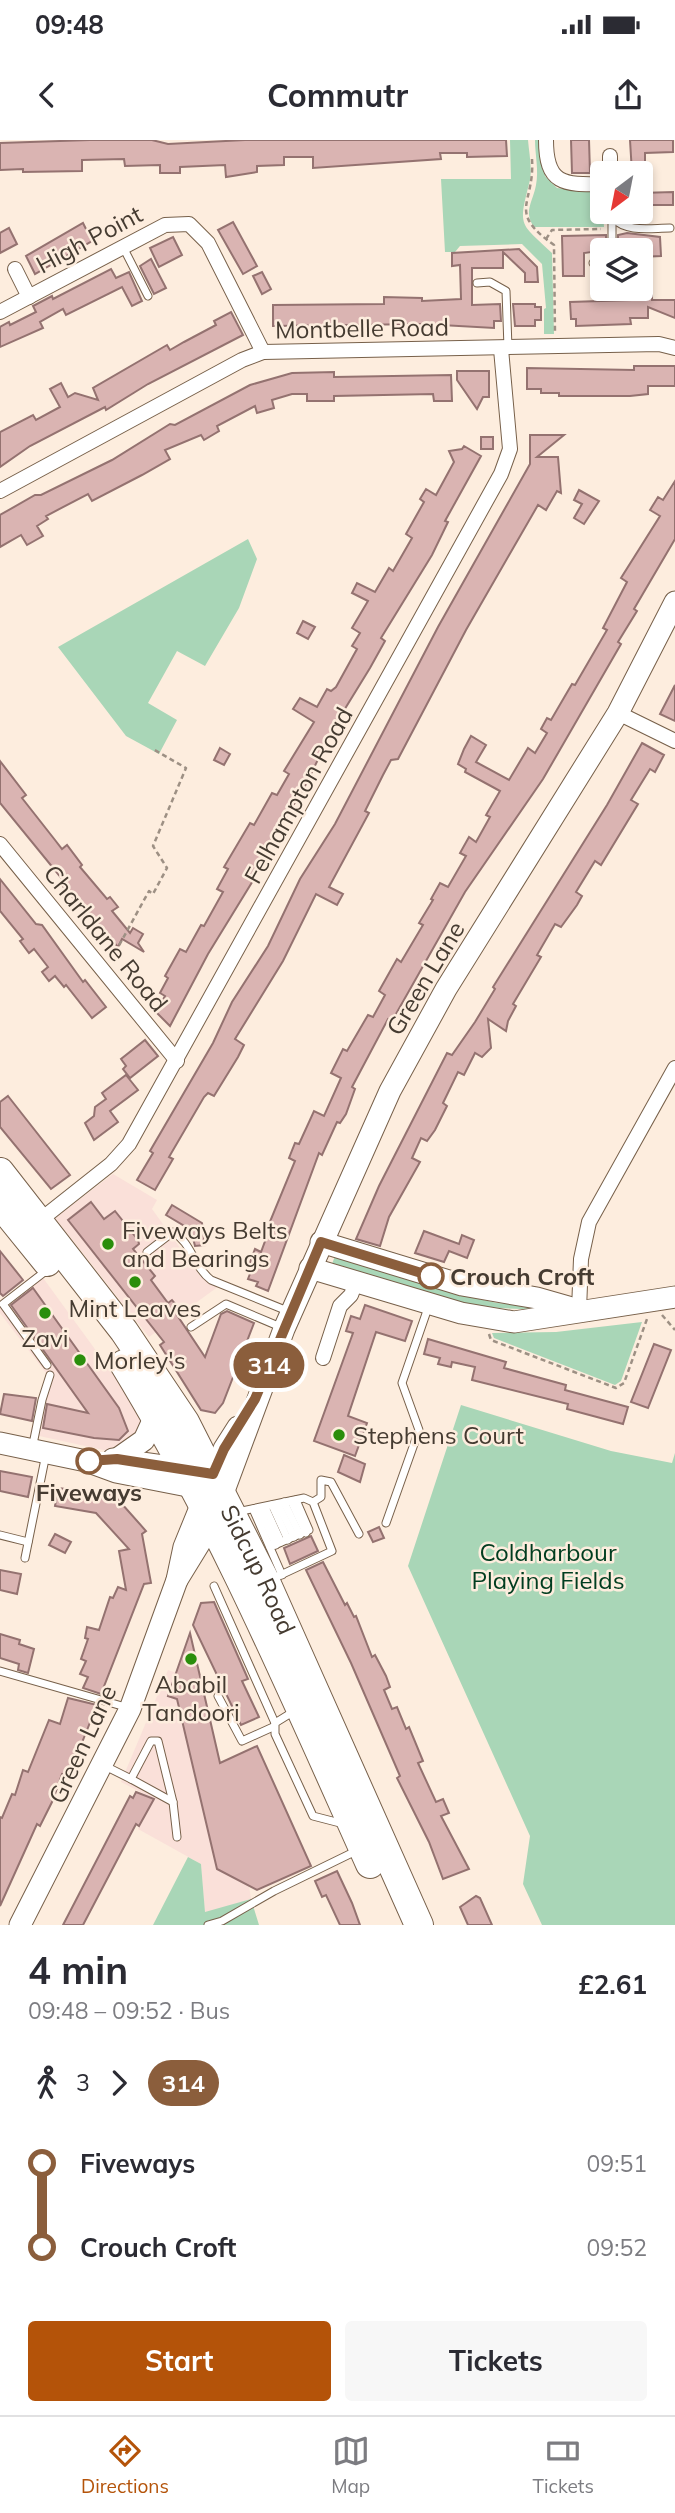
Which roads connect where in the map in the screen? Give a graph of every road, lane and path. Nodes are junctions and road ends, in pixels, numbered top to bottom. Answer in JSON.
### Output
{"nodes":[{"id":1,"x":546,"y":140,"type":"edge"},
{"id":2,"x":532,"y":150,"type":"dead end"},
{"id":3,"x":610,"y":156,"type":"dead end"},
{"id":4,"x":610,"y":161,"type":"edge"},
{"id":5,"x":590,"y":184,"type":"edge"},
{"id":6,"x":611,"y":224,"type":"edge"},
{"id":7,"x":623,"y":224,"type":"edge"},
{"id":8,"x":670,"y":228,"type":"dead end"},
{"id":9,"x":611,"y":229,"type":"junction"},
{"id":10,"x":611,"y":238,"type":"edge"},
{"id":11,"x":546,"y":240,"type":"junction"},
{"id":12,"x":124,"y":247,"type":"junction"},
{"id":13,"x":15,"y":269,"type":"dead end"},
{"id":14,"x":477,"y":283,"type":"dead end"},
{"id":15,"x":148,"y":296,"type":"dead end"},
{"id":16,"x":29,"y":297,"type":"junction"},
{"id":17,"x":0,"y":312,"type":"edge"},
{"id":18,"x":555,"y":348,"type":"junction"},
{"id":19,"x":675,"y":348,"type":"edge"},
{"id":20,"x":505,"y":349,"type":"junction"},
{"id":21,"x":263,"y":352,"type":"junction"},
{"id":22,"x":0,"y":491,"type":"edge"},
{"id":23,"x":675,"y":602,"type":"edge"},
{"id":24,"x":618,"y":713,"type":"junction"},
{"id":25,"x":675,"y":741,"type":"edge"},
{"id":26,"x":153,"y":749,"type":"dead end"},
{"id":27,"x":0,"y":844,"type":"edge"},
{"id":28,"x":105,"y":972,"type":"junction"},
{"id":29,"x":177,"y":1061,"type":"junction"},
{"id":30,"x":675,"y":1068,"type":"edge"},
{"id":31,"x":0,"y":1172,"type":"edge"},
{"id":32,"x":0,"y":1204,"type":"edge"},
{"id":33,"x":48,"y":1215,"type":"junction"},
{"id":34,"x":321,"y":1242,"type":"junction"},
{"id":35,"x":147,"y":1251,"type":"dead end"},
{"id":36,"x":50,"y":1267,"type":"junction"},
{"id":37,"x":310,"y":1268,"type":"junction"},
{"id":38,"x":356,"y":1282,"type":"junction"},
{"id":39,"x":665,"y":1298,"type":"edge"},
{"id":40,"x":429,"y":1305,"type":"junction"},
{"id":41,"x":579,"y":1310,"type":"junction"},
{"id":42,"x":483,"y":1318,"type":"junction"},
{"id":43,"x":287,"y":1320,"type":"junction"},
{"id":44,"x":191,"y":1327,"type":"dead end"},
{"id":45,"x":323,"y":1357,"type":"dead end"},
{"id":46,"x":47,"y":1365,"type":"dead end"},
{"id":47,"x":50,"y":1375,"type":"dead end"},
{"id":48,"x":155,"y":1416,"type":"junction"},
{"id":49,"x":0,"y":1443,"type":"edge"},
{"id":50,"x":39,"y":1451,"type":"junction"},
{"id":51,"x":117,"y":1459,"type":"junction"},
{"id":52,"x":86,"y":1461,"type":"junction"},
{"id":53,"x":241,"y":1499,"type":"junction"},
{"id":54,"x":313,"y":1502,"type":"junction"},
{"id":55,"x":386,"y":1523,"type":"dead end"},
{"id":56,"x":359,"y":1534,"type":"dead end"},
{"id":57,"x":0,"y":1535,"type":"edge"},
{"id":58,"x":288,"y":1540,"type":"junction"},
{"id":59,"x":28,"y":1542,"type":"junction"},
{"id":60,"x":25,"y":1558,"type":"dead end"},
{"id":61,"x":274,"y":1578,"type":"junction"},
{"id":62,"x":214,"y":1586,"type":"dead end"},
{"id":63,"x":0,"y":1671,"type":"edge"},
{"id":64,"x":218,"y":1696,"type":"dead end"},
{"id":65,"x":130,"y":1709,"type":"junction"},
{"id":66,"x":299,"y":1709,"type":"junction"},
{"id":67,"x":274,"y":1725,"type":"junction"},
{"id":68,"x":102,"y":1765,"type":"junction"},
{"id":69,"x":131,"y":1779,"type":"junction"},
{"id":70,"x":173,"y":1801,"type":"junction"},
{"id":71,"x":347,"y":1816,"type":"junction"},
{"id":72,"x":177,"y":1837,"type":"dead end"},
{"id":73,"x":363,"y":1848,"type":"junction"},
{"id":74,"x":20,"y":1925,"type":"edge"},
{"id":75,"x":208,"y":1925,"type":"edge"},
{"id":76,"x":398,"y":1925,"type":"edge"},
{"id":77,"x":419,"y":1925,"type":"edge"}],
"edges":[{"from":1,"to":5,"type":"street"},
{"from":2,"to":11,"type":"path"},
{"from":3,"to":4,"type":"street"},
{"from":6,"to":9,"type":"lane"},
{"from":7,"to":8,"type":"lane"},
{"from":9,"to":10,"type":"lane"},
{"from":9,"to":11,"type":"path"},
{"from":11,"to":18,"type":"path"},
{"from":12,"to":15,"type":"lane"},
{"from":12,"to":16,"type":"street","name":"High Point"},
{"from":12,"to":21,"type":"street","name":"High Point"},
{"from":13,"to":16,"type":"street","name":"High Point"},
{"from":14,"to":20,"type":"lane"},
{"from":16,"to":17,"type":"street","name":"High Point"},
{"from":18,"to":19,"type":"street","name":"Montbelle Road"},
{"from":18,"to":20,"type":"street","name":"Montbelle Road"},
{"from":20,"to":21,"type":"street","name":"Montbelle Road"},
{"from":20,"to":29,"type":"street","name":"Felhampton Road"},
{"from":21,"to":22,"type":"street","name":"Montbelle Road"},
{"from":23,"to":24,"type":"main road","name":"Green Lane"},
{"from":24,"to":25,"type":"street"},
{"from":24,"to":34,"type":"main road","name":"Green Lane"},
{"from":26,"to":28,"type":"path"},
{"from":27,"to":28,"type":"street","name":"Charldane Road"},
{"from":28,"to":29,"type":"street","name":"Charldane Road"},
{"from":29,"to":33,"type":"street","name":"Felhampton Road"},
{"from":30,"to":41,"type":"street"},
{"from":31,"to":33,"type":"highway","name":"Sidcup Road"},
{"from":32,"to":36,"type":"highway","name":"Sidcup Road"},
{"from":33,"to":53,"type":"highway","name":"Sidcup Road"},
{"from":34,"to":37,"type":"main road","name":"Green Lane"},
{"from":34,"to":41,"type":"main road"},
{"from":35,"to":43,"type":"lane"},
{"from":36,"to":46,"type":"lane"},
{"from":36,"to":48,"type":"highway","name":"Sidcup Road"},
{"from":37,"to":38,"type":"main road"},
{"from":37,"to":43,"type":"main road","name":"Green Lane"},
{"from":38,"to":40,"type":"main road"},
{"from":38,"to":45,"type":"street"},
{"from":39,"to":41,"type":"main road"},
{"from":39,"to":42,"type":"path"},
{"from":40,"to":42,"type":"main road"},
{"from":40,"to":55,"type":"lane"},
{"from":41,"to":42,"type":"main road"},
{"from":43,"to":44,"type":"lane"},
{"from":43,"to":53,"type":"main road","name":"Green Lane"},
{"from":47,"to":50,"type":"lane"},
{"from":48,"to":51,"type":"main road"},
{"from":48,"to":53,"type":"highway","name":"Sidcup Road"},
{"from":49,"to":50,"type":"main road"},
{"from":50,"to":52,"type":"main road"},
{"from":50,"to":59,"type":"lane"},
{"from":51,"to":52,"type":"main road"},
{"from":51,"to":53,"type":"main road"},
{"from":52,"to":53,"type":"main road"},
{"from":53,"to":54,"type":"lane"},
{"from":53,"to":58,"type":"lane"},
{"from":53,"to":58,"type":"lane"},
{"from":53,"to":58,"type":"lane"},
{"from":53,"to":58,"type":"lane"},
{"from":53,"to":61,"type":"highway","name":"Sidcup Road"},
{"from":53,"to":65,"type":"main road","name":"Green Lane"},
{"from":53,"to":66,"type":"highway","name":"Sidcup Road"},
{"from":54,"to":56,"type":"lane"},
{"from":54,"to":61,"type":"lane"},
{"from":57,"to":59,"type":"lane"},
{"from":58,"to":61,"type":"lane"},
{"from":59,"to":60,"type":"lane"},
{"from":61,"to":77,"type":"highway","name":"Sidcup Road"},
{"from":62,"to":67,"type":"lane"},
{"from":63,"to":65,"type":"lane"},
{"from":64,"to":67,"type":"lane"},
{"from":65,"to":68,"type":"main road","name":"Green Lane"},
{"from":66,"to":67,"type":"lane"},
{"from":66,"to":71,"type":"highway","name":"Sidcup Road"},
{"from":67,"to":71,"type":"lane"},
{"from":68,"to":69,"type":"lane"},
{"from":68,"to":74,"type":"main road","name":"Green Lane"},
{"from":69,"to":70,"type":"lane"},
{"from":69,"to":70,"type":"lane"},
{"from":70,"to":72,"type":"lane"},
{"from":71,"to":73,"type":"highway","name":"Sidcup Road"},
{"from":73,"to":75,"type":"lane"},
{"from":73,"to":76,"type":"highway","name":"Sidcup Road"}]}
